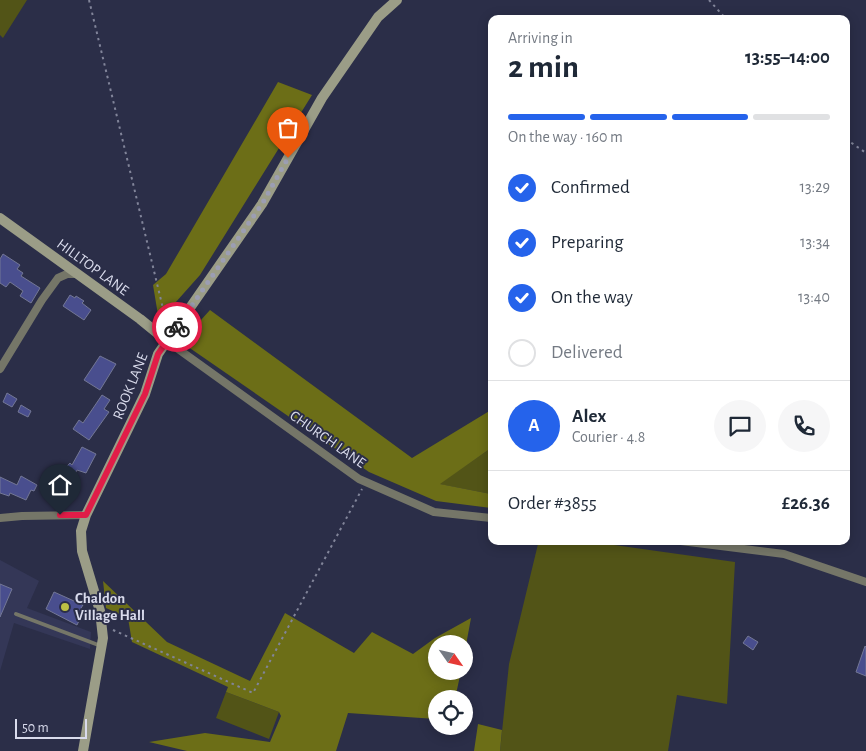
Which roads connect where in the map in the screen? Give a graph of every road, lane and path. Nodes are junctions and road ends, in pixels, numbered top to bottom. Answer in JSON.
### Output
{"nodes":[{"id":1,"x":89,"y":0,"type":"edge"},
{"id":2,"x":397,"y":0,"type":"edge"},
{"id":3,"x":709,"y":0,"type":"edge"},
{"id":4,"x":722,"y":15,"type":"edge"},
{"id":5,"x":850,"y":143,"type":"edge"},
{"id":6,"x":866,"y":153,"type":"edge"},
{"id":7,"x":0,"y":218,"type":"edge"},
{"id":8,"x":76,"y":274,"type":"junction"},
{"id":9,"x":164,"y":338,"type":"junction"},
{"id":10,"x":0,"y":369,"type":"edge"},
{"id":11,"x":366,"y":482,"type":"junction"},
{"id":12,"x":86,"y":515,"type":"junction"},
{"id":13,"x":0,"y":518,"type":"edge"},
{"id":14,"x":488,"y":518,"type":"edge"},
{"id":15,"x":713,"y":545,"type":"edge"},
{"id":16,"x":866,"y":582,"type":"edge"},
{"id":17,"x":16,"y":614,"type":"dead end"},
{"id":18,"x":101,"y":625,"type":"junction"},
{"id":19,"x":102,"y":646,"type":"junction"},
{"id":20,"x":83,"y":751,"type":"edge"}],
"edges":[{"from":1,"to":9,"type":"path"},
{"from":2,"to":9,"type":"main road","name":"ROOK LANE"},
{"from":3,"to":4,"type":"path"},
{"from":5,"to":6,"type":"path"},
{"from":7,"to":8,"type":"main road","name":"HILLTOP LANE"},
{"from":8,"to":9,"type":"main road","name":"HILLTOP LANE"},
{"from":8,"to":10,"type":"street"},
{"from":9,"to":11,"type":"street","name":"CHURCH LANE"},
{"from":9,"to":12,"type":"main road","name":"ROOK LANE"},
{"from":11,"to":14,"type":"street","name":"CHURCH LANE"},
{"from":11,"to":18,"type":"path"},
{"from":12,"to":13,"type":"street"},
{"from":12,"to":18,"type":"main road","name":"ROOK LANE"},
{"from":15,"to":16,"type":"street"},
{"from":17,"to":19,"type":"lane"},
{"from":18,"to":19,"type":"main road","name":"ROOK LANE"},
{"from":19,"to":20,"type":"main road","name":"ROOK LANE"}]}
